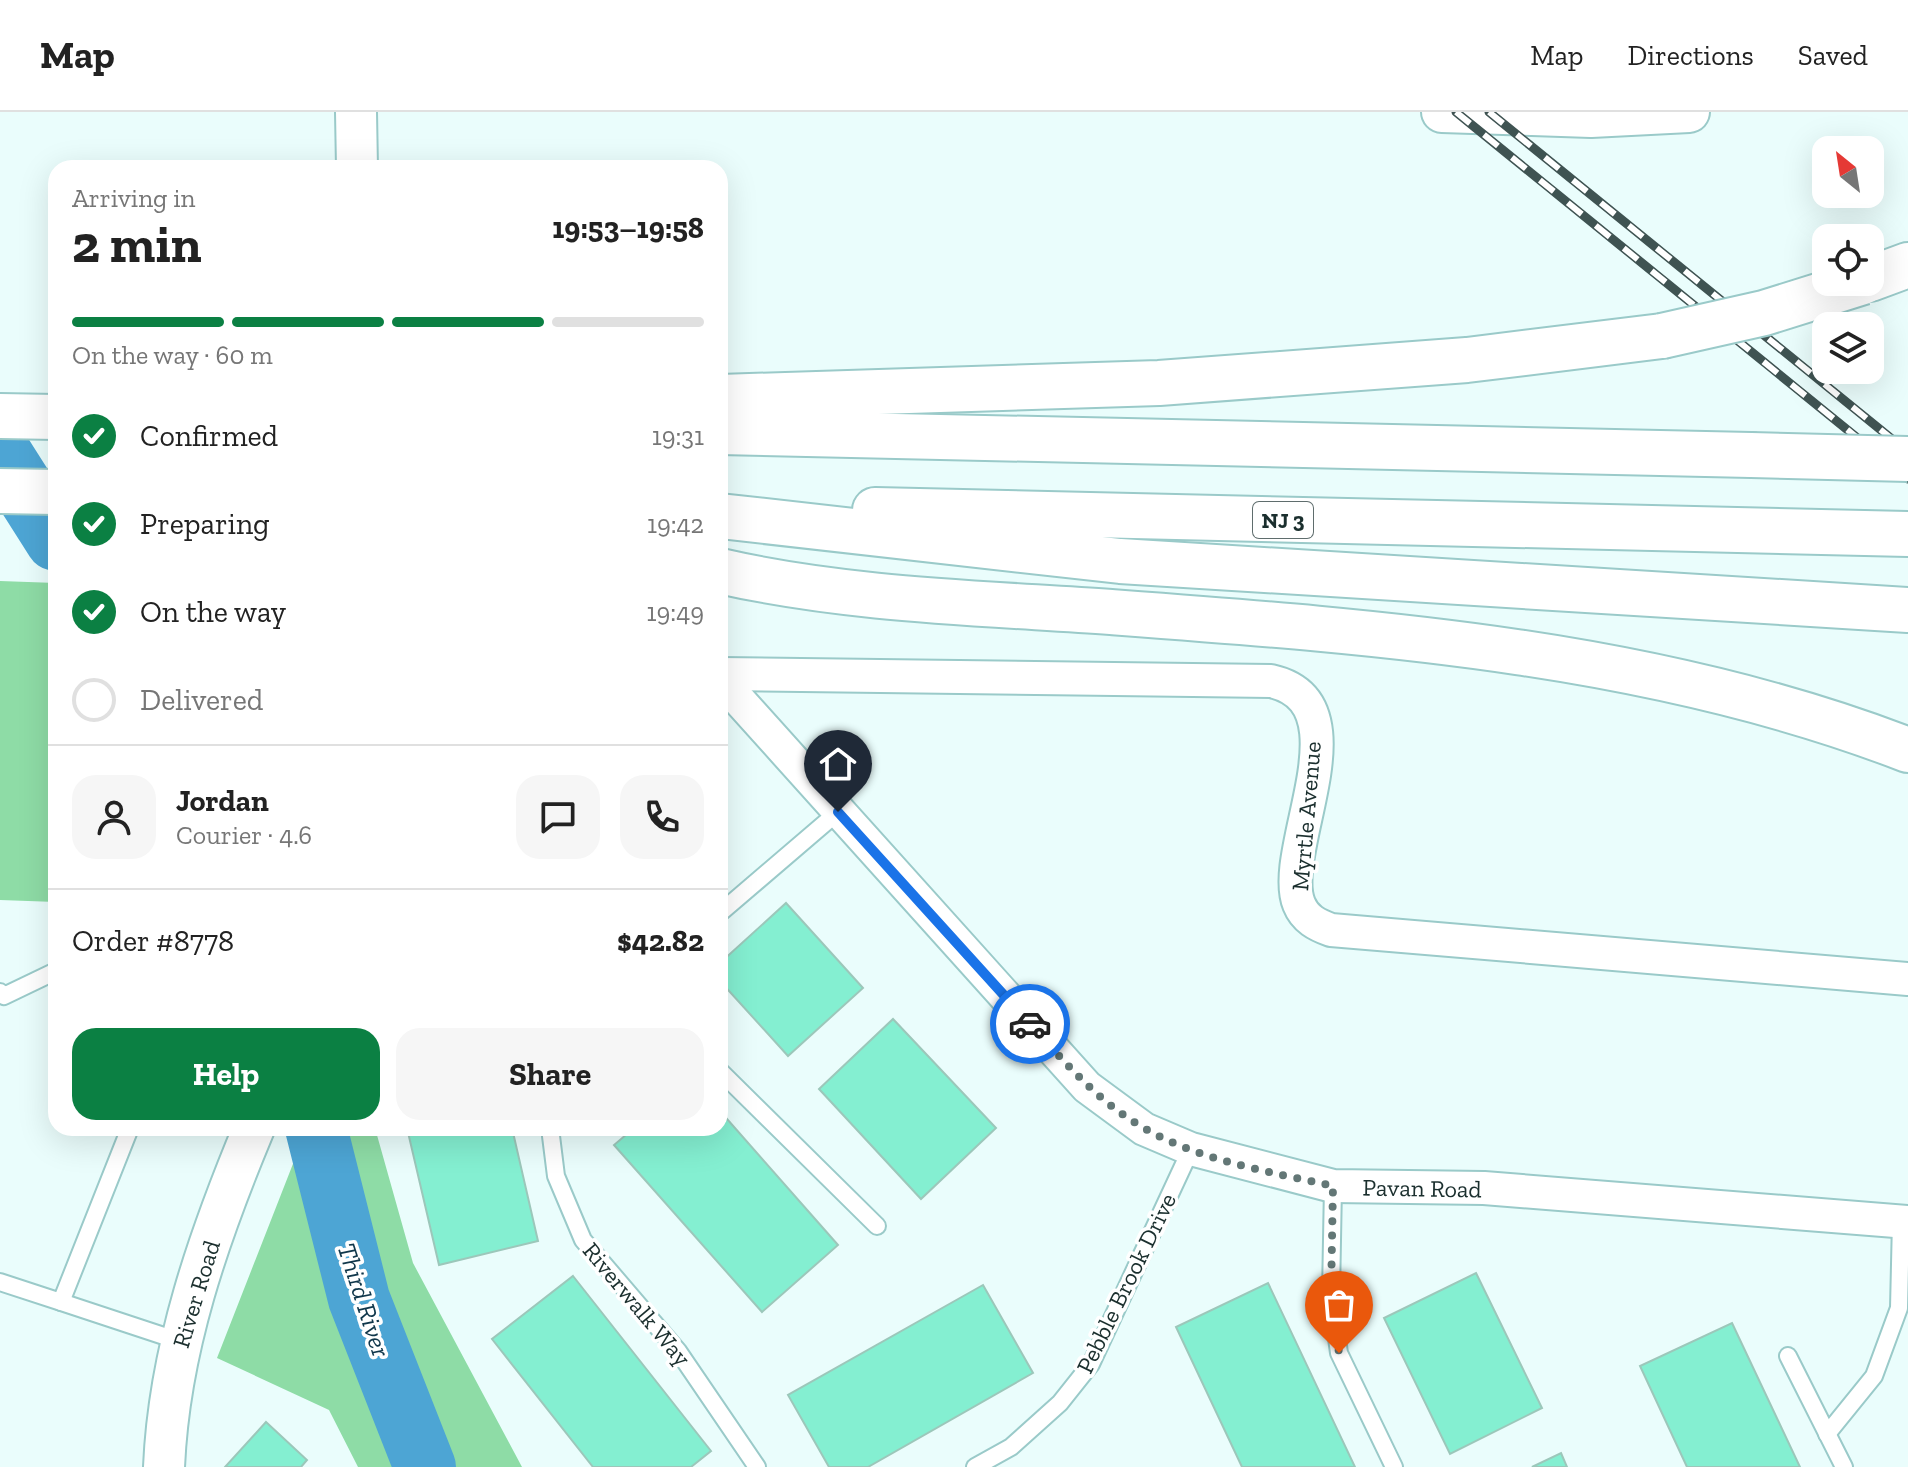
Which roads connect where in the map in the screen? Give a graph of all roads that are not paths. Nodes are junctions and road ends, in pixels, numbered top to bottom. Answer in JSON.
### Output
{"nodes":[{"id":1,"x":356,"y":112,"type":"edge"},
{"id":2,"x":1442,"y":112,"type":"edge"},
{"id":3,"x":1689,"y":112,"type":"edge"},
{"id":4,"x":357,"y":160,"type":"edge"},
{"id":5,"x":1908,"y":265,"type":"edge"},
{"id":6,"x":1884,"y":274,"type":"edge"},
{"id":7,"x":1818,"y":296,"type":"edge"},
{"id":8,"x":728,"y":397,"type":"edge"},
{"id":9,"x":728,"y":432,"type":"edge"},
{"id":10,"x":1908,"y":459,"type":"edge"},
{"id":11,"x":0,"y":491,"type":"edge"},
{"id":12,"x":48,"y":492,"type":"edge"},
{"id":13,"x":728,"y":507,"type":"edge"},
{"id":14,"x":728,"y":517,"type":"edge"},
{"id":15,"x":1908,"y":534,"type":"edge"},
{"id":16,"x":728,"y":572,"type":"edge"},
{"id":17,"x":1908,"y":610,"type":"edge"},
{"id":18,"x":728,"y":676,"type":"edge"},
{"id":19,"x":728,"y":685,"type":"edge"},
{"id":20,"x":1908,"y":750,"type":"edge"},
{"id":21,"x":838,"y":812,"type":"junction"},
{"id":22,"x":728,"y":906,"type":"edge"},
{"id":23,"x":48,"y":975,"type":"edge"},
{"id":24,"x":1908,"y":979,"type":"edge"},
{"id":25,"x":1,"y":998,"type":"edge"},
{"id":26,"x":728,"y":1079,"type":"edge"},
{"id":27,"x":127,"y":1136,"type":"edge"},
{"id":28,"x":252,"y":1136,"type":"edge"},
{"id":29,"x":551,"y":1136,"type":"edge"},
{"id":30,"x":1191,"y":1149,"type":"junction"},
{"id":31,"x":1333,"y":1186,"type":"junction"},
{"id":32,"x":1904,"y":1221,"type":"edge"},
{"id":33,"x":877,"y":1226,"type":"dead end"},
{"id":34,"x":0,"y":1282,"type":"edge"},
{"id":35,"x":61,"y":1302,"type":"junction"},
{"id":36,"x":179,"y":1341,"type":"junction"},
{"id":37,"x":1788,"y":1356,"type":"dead end"},
{"id":38,"x":1827,"y":1434,"type":"junction"},
{"id":39,"x":164,"y":1467,"type":"edge"},
{"id":40,"x":757,"y":1467,"type":"edge"},
{"id":41,"x":975,"y":1467,"type":"edge"},
{"id":42,"x":1394,"y":1467,"type":"edge"},
{"id":43,"x":1844,"y":1467,"type":"edge"}],
"edges":[{"from":1,"to":4,"type":"street"},
{"from":2,"to":3,"type":"street"},
{"from":5,"to":6,"type":"highway"},
{"from":7,"to":8,"type":"highway","bridge":true},
{"from":9,"to":10,"type":"highway","bridge":true},
{"from":11,"to":12,"type":"highway"},
{"from":13,"to":15,"type":"highway","number":"NJ 3"},
{"from":14,"to":17,"type":"highway"},
{"from":16,"to":20,"type":"highway"},
{"from":18,"to":24,"type":"street","name":"Myrtle Avenue"},
{"from":19,"to":21,"type":"street","name":"Pavan Road"},
{"from":21,"to":22,"type":"lane"},
{"from":21,"to":30,"type":"street","name":"Pavan Road"},
{"from":23,"to":25,"type":"lane"},
{"from":26,"to":33,"type":"lane"},
{"from":27,"to":35,"type":"lane"},
{"from":28,"to":36,"type":"street","name":"River Road"},
{"from":29,"to":40,"type":"lane","name":"Riverwalk Way"},
{"from":30,"to":31,"type":"street","name":"Pavan Road"},
{"from":30,"to":41,"type":"lane","name":"Pebble Brook Drive"},
{"from":31,"to":32,"type":"street","name":"Pavan Road"},
{"from":31,"to":42,"type":"lane"},
{"from":32,"to":38,"type":"lane"},
{"from":34,"to":35,"type":"lane"},
{"from":35,"to":36,"type":"lane"},
{"from":36,"to":39,"type":"street","name":"River Road"},
{"from":37,"to":38,"type":"lane"},
{"from":38,"to":43,"type":"lane"}]}
